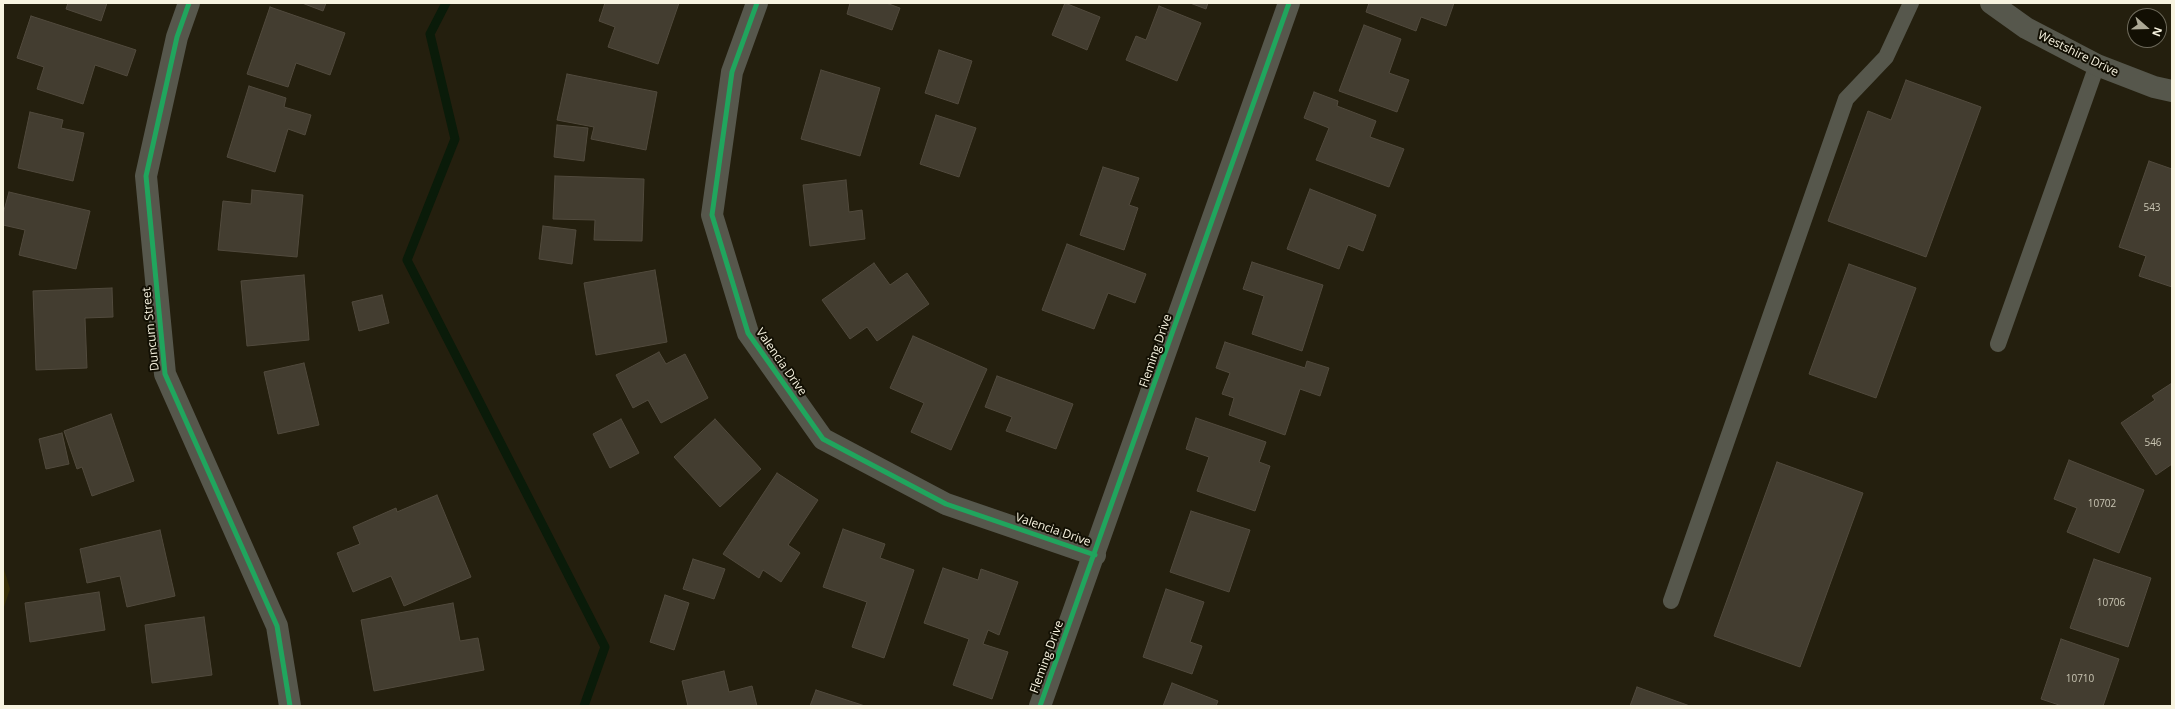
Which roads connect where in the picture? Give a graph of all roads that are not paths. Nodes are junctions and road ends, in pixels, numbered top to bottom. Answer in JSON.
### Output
{"nodes":[{"id":1,"x":189,"y":3,"type":"edge"},
{"id":2,"x":757,"y":3,"type":"edge"},
{"id":3,"x":1289,"y":3,"type":"edge"},
{"id":4,"x":1911,"y":3,"type":"edge"},
{"id":5,"x":1991,"y":3,"type":"edge"},
{"id":6,"x":2097,"y":65,"type":"junction"},
{"id":7,"x":2172,"y":91,"type":"edge"},
{"id":8,"x":1998,"y":344,"type":"dead end"},
{"id":9,"x":1095,"y":555,"type":"junction"},
{"id":10,"x":1671,"y":601,"type":"dead end"},
{"id":11,"x":290,"y":706,"type":"edge"},
{"id":12,"x":1040,"y":706,"type":"edge"}],
"edges":[{"from":1,"to":11,"type":"street","name":"Duncum Street"},
{"from":2,"to":9,"type":"street","name":"Valencia Drive"},
{"from":3,"to":9,"type":"street","name":"Fleming Drive"},
{"from":4,"to":10,"type":"lane"},
{"from":5,"to":6,"type":"street","name":"Westshire Drive"},
{"from":6,"to":7,"type":"street","name":"Westshire Drive"},
{"from":6,"to":8,"type":"lane"},
{"from":9,"to":12,"type":"street","name":"Fleming Drive"}]}
